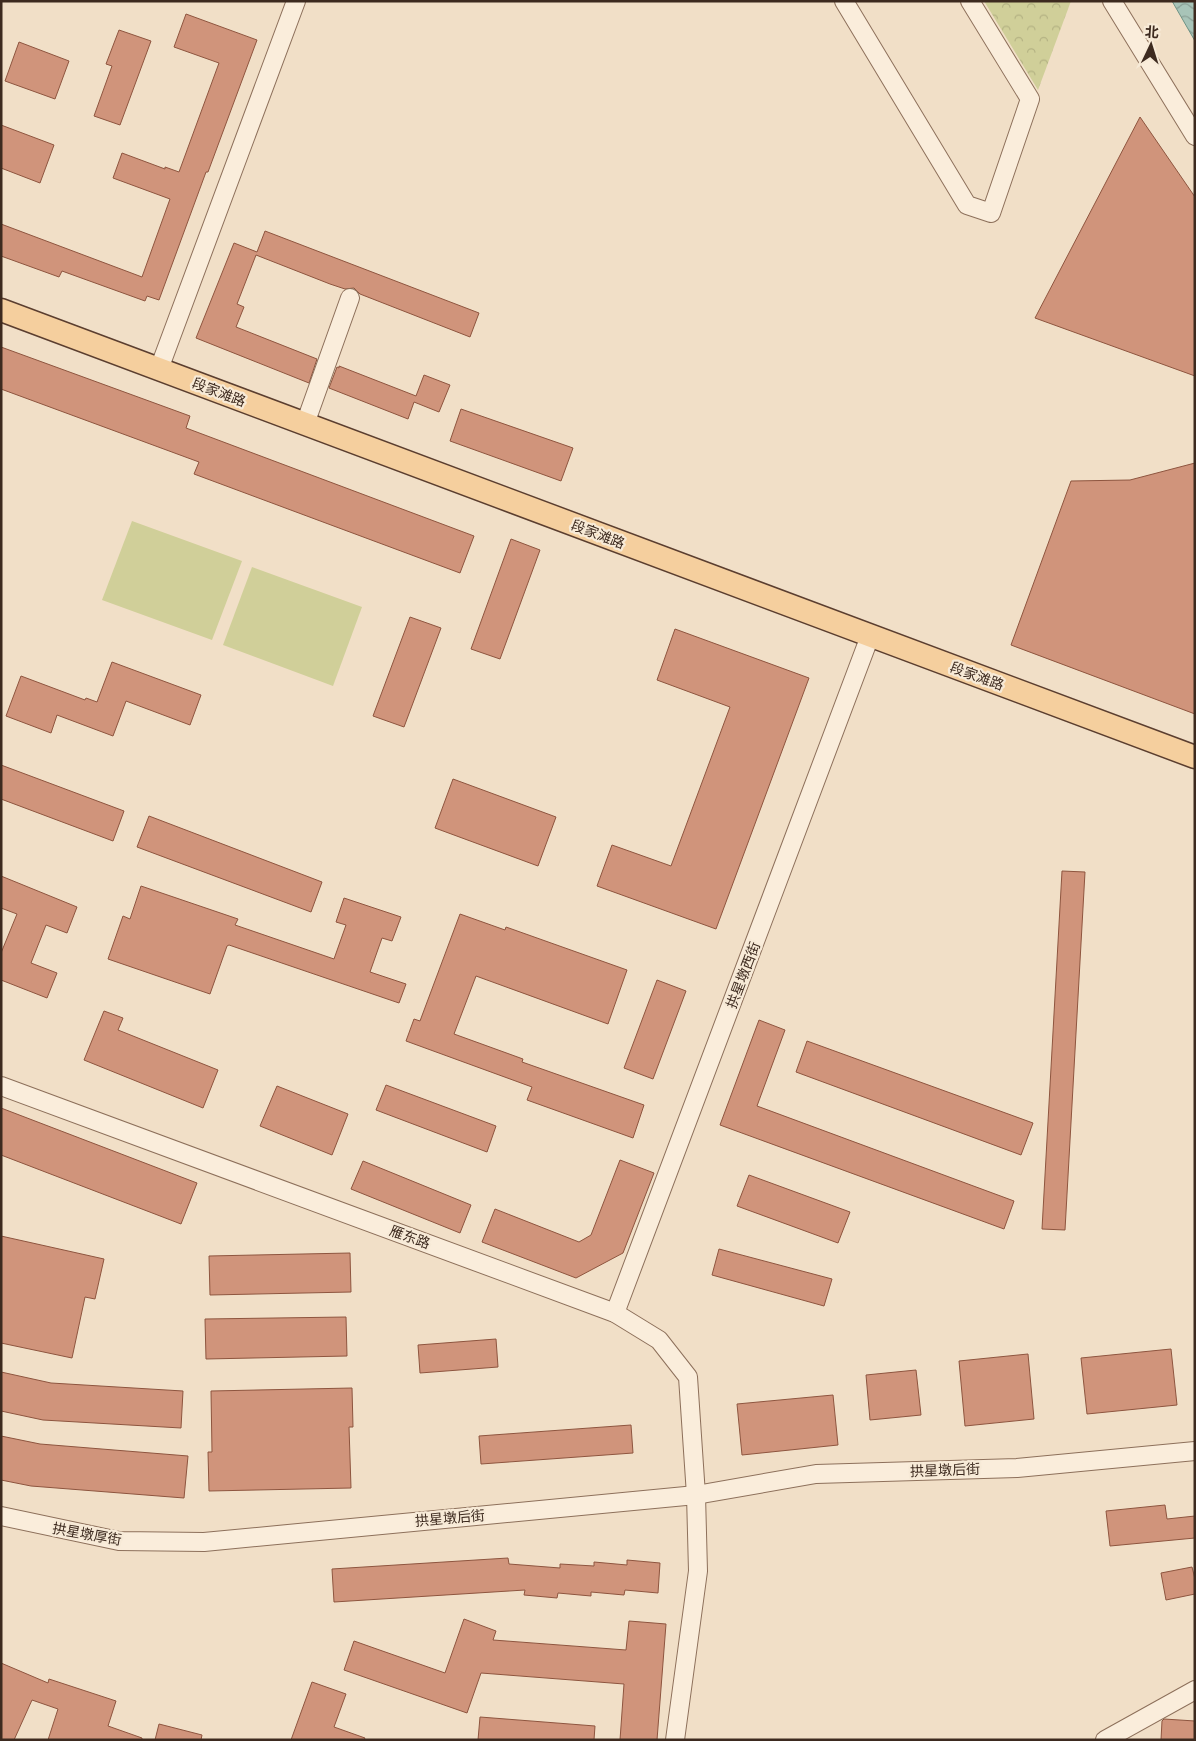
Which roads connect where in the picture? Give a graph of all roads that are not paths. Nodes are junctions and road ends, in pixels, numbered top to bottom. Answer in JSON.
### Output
{"nodes":[{"id":1,"x":296,"y":1,"type":"edge"},
{"id":2,"x":844,"y":1,"type":"edge"},
{"id":3,"x":970,"y":1,"type":"edge"},
{"id":4,"x":1112,"y":1,"type":"edge"},
{"id":5,"x":1195,"y":136,"type":"edge"},
{"id":6,"x":350,"y":298,"type":"dead end"},
{"id":7,"x":1,"y":310,"type":"edge"},
{"id":8,"x":159,"y":369,"type":"junction"},
{"id":9,"x":305,"y":424,"type":"junction"},
{"id":10,"x":870,"y":636,"type":"junction"},
{"id":11,"x":1195,"y":757,"type":"edge"},
{"id":12,"x":1,"y":1086,"type":"edge"},
{"id":13,"x":615,"y":1313,"type":"junction"},
{"id":14,"x":1195,"y":1451,"type":"edge"},
{"id":15,"x":696,"y":1495,"type":"junction"},
{"id":16,"x":1,"y":1516,"type":"edge"},
{"id":17,"x":204,"y":1542,"type":"joint"},
{"id":18,"x":1195,"y":1690,"type":"edge"},
{"id":19,"x":675,"y":1740,"type":"edge"},
{"id":20,"x":1105,"y":1740,"type":"edge"}],
"edges":[{"from":1,"to":8,"type":"street"},
{"from":2,"to":3,"type":"street"},
{"from":4,"to":5,"type":"street"},
{"from":6,"to":9,"type":"street"},
{"from":7,"to":8,"type":"main road","name":"段家滩路"},
{"from":8,"to":9,"type":"main road","name":"段家滩路"},
{"from":9,"to":10,"type":"main road","name":"段家滩路"},
{"from":10,"to":11,"type":"main road","name":"段家滩路"},
{"from":10,"to":13,"type":"street","name":"拱星墩西街"},
{"from":12,"to":13,"type":"street","name":"雁东路"},
{"from":13,"to":15,"type":"street","name":"雁东路"},
{"from":14,"to":15,"type":"street","name":"拱星墩后街"},
{"from":15,"to":17,"type":"street","name":"拱星墩后街"},
{"from":15,"to":19,"type":"street"},
{"from":16,"to":17,"type":"street","name":"拱星墩厚街"},
{"from":18,"to":20,"type":"street"}]}
